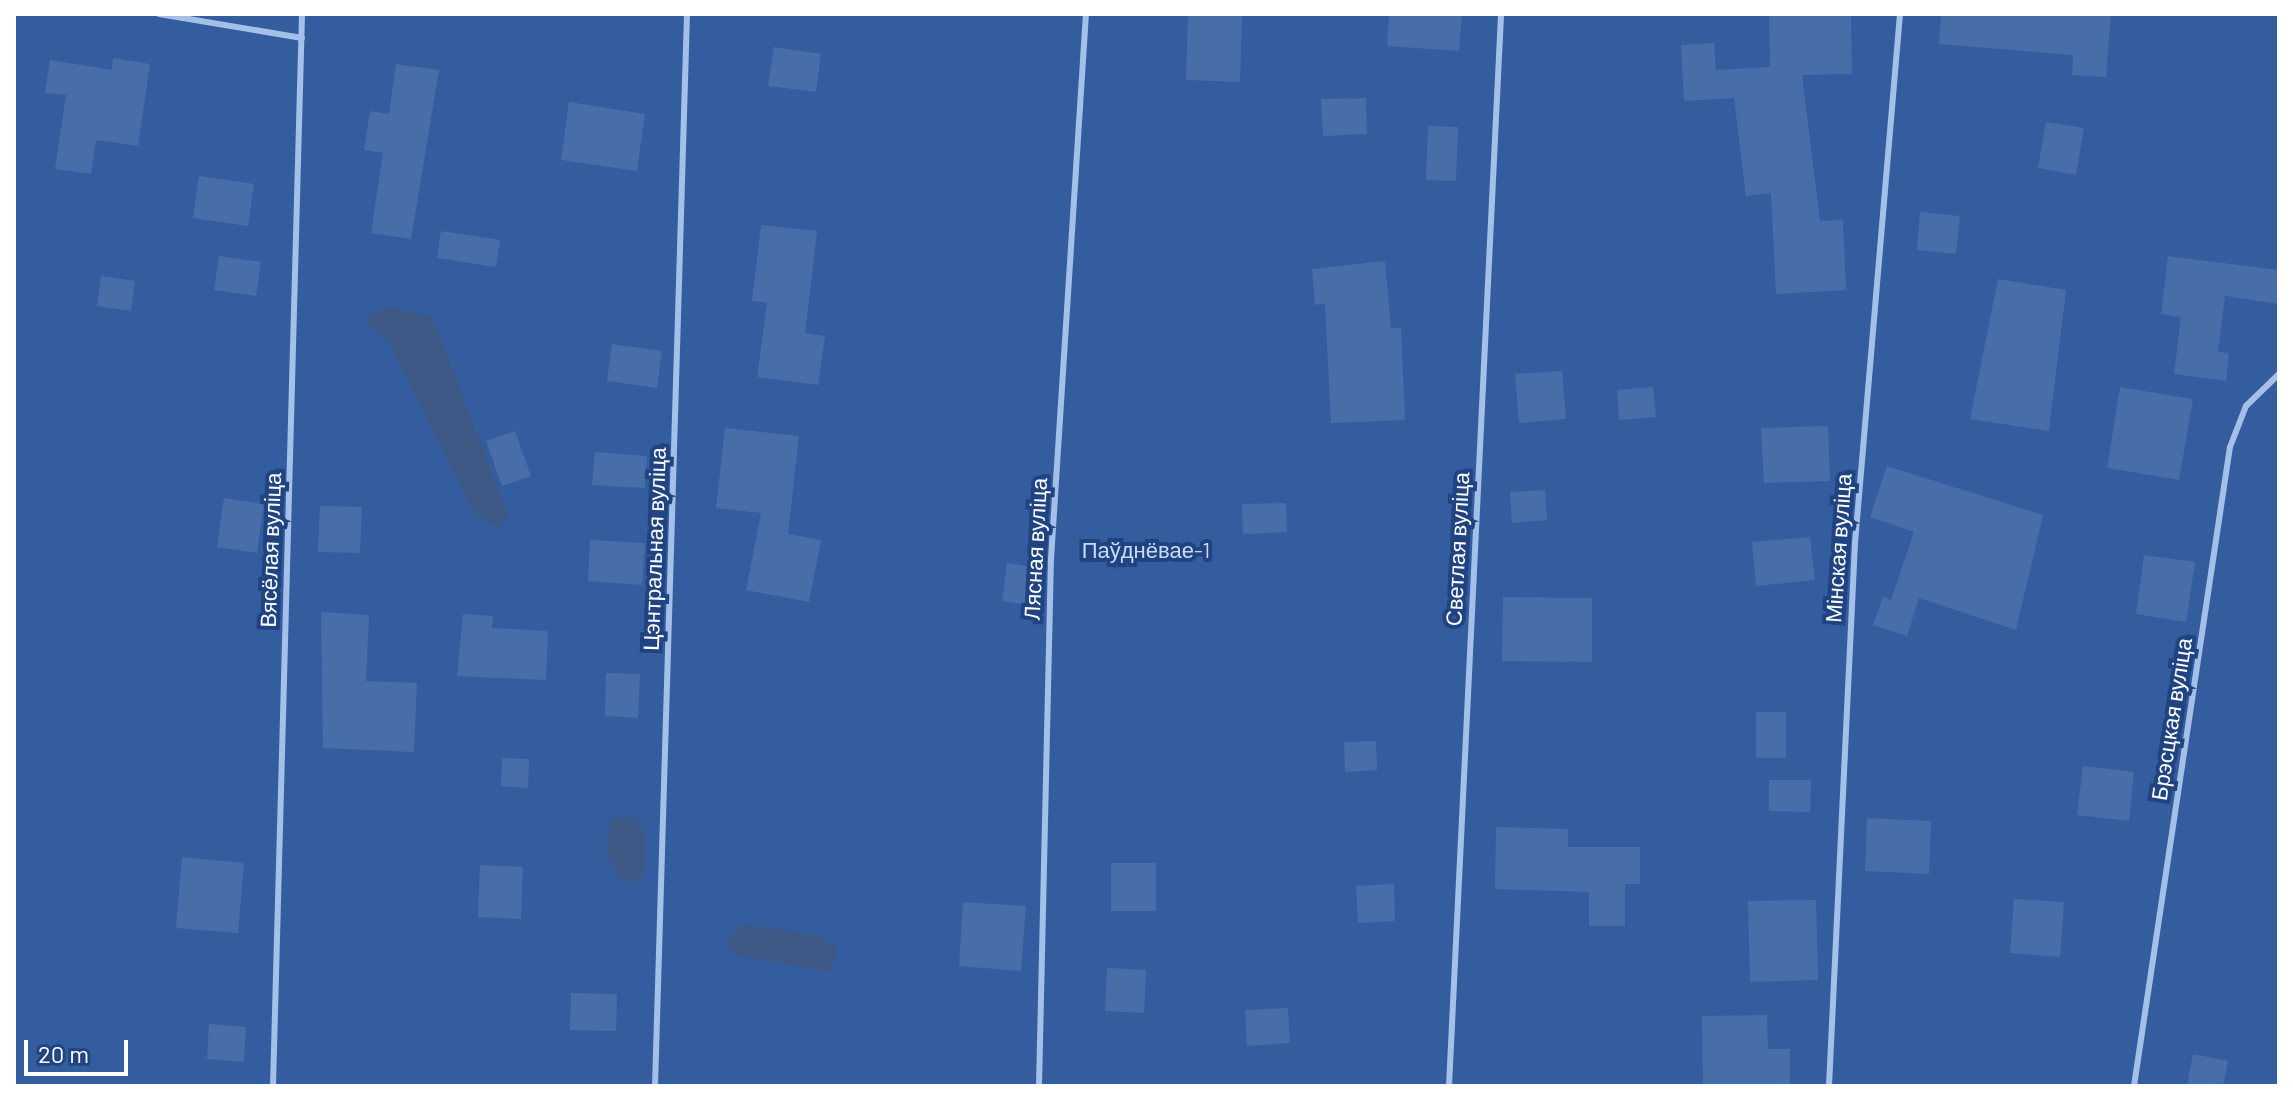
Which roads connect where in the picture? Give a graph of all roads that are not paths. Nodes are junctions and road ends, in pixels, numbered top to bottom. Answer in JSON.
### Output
{"nodes":[{"id":1,"x":159,"y":14,"type":"edge"},
{"id":2,"x":302,"y":14,"type":"edge"},
{"id":3,"x":687,"y":14,"type":"edge"},
{"id":4,"x":1086,"y":14,"type":"edge"},
{"id":5,"x":1501,"y":14,"type":"edge"},
{"id":6,"x":1900,"y":14,"type":"edge"},
{"id":7,"x":302,"y":38,"type":"junction"},
{"id":8,"x":2279,"y":374,"type":"edge"},
{"id":9,"x":273,"y":1086,"type":"edge"},
{"id":10,"x":655,"y":1086,"type":"edge"},
{"id":11,"x":1039,"y":1086,"type":"edge"},
{"id":12,"x":1449,"y":1086,"type":"edge"},
{"id":13,"x":1829,"y":1086,"type":"edge"},
{"id":14,"x":2134,"y":1086,"type":"edge"}],
"edges":[{"from":1,"to":7,"type":"lane"},
{"from":2,"to":7,"type":"lane","name":"Вясёлая вуліца"},
{"from":3,"to":10,"type":"lane","name":"Цэнтральная вуліца"},
{"from":4,"to":11,"type":"lane","name":"Лясная вуліца"},
{"from":5,"to":12,"type":"lane","name":"Светлая вуліца"},
{"from":6,"to":13,"type":"lane","name":"Мінская вуліца"},
{"from":7,"to":9,"type":"lane","name":"Вясёлая вуліца"},
{"from":8,"to":14,"type":"lane","name":"Брэсцкая вуліца"}]}
